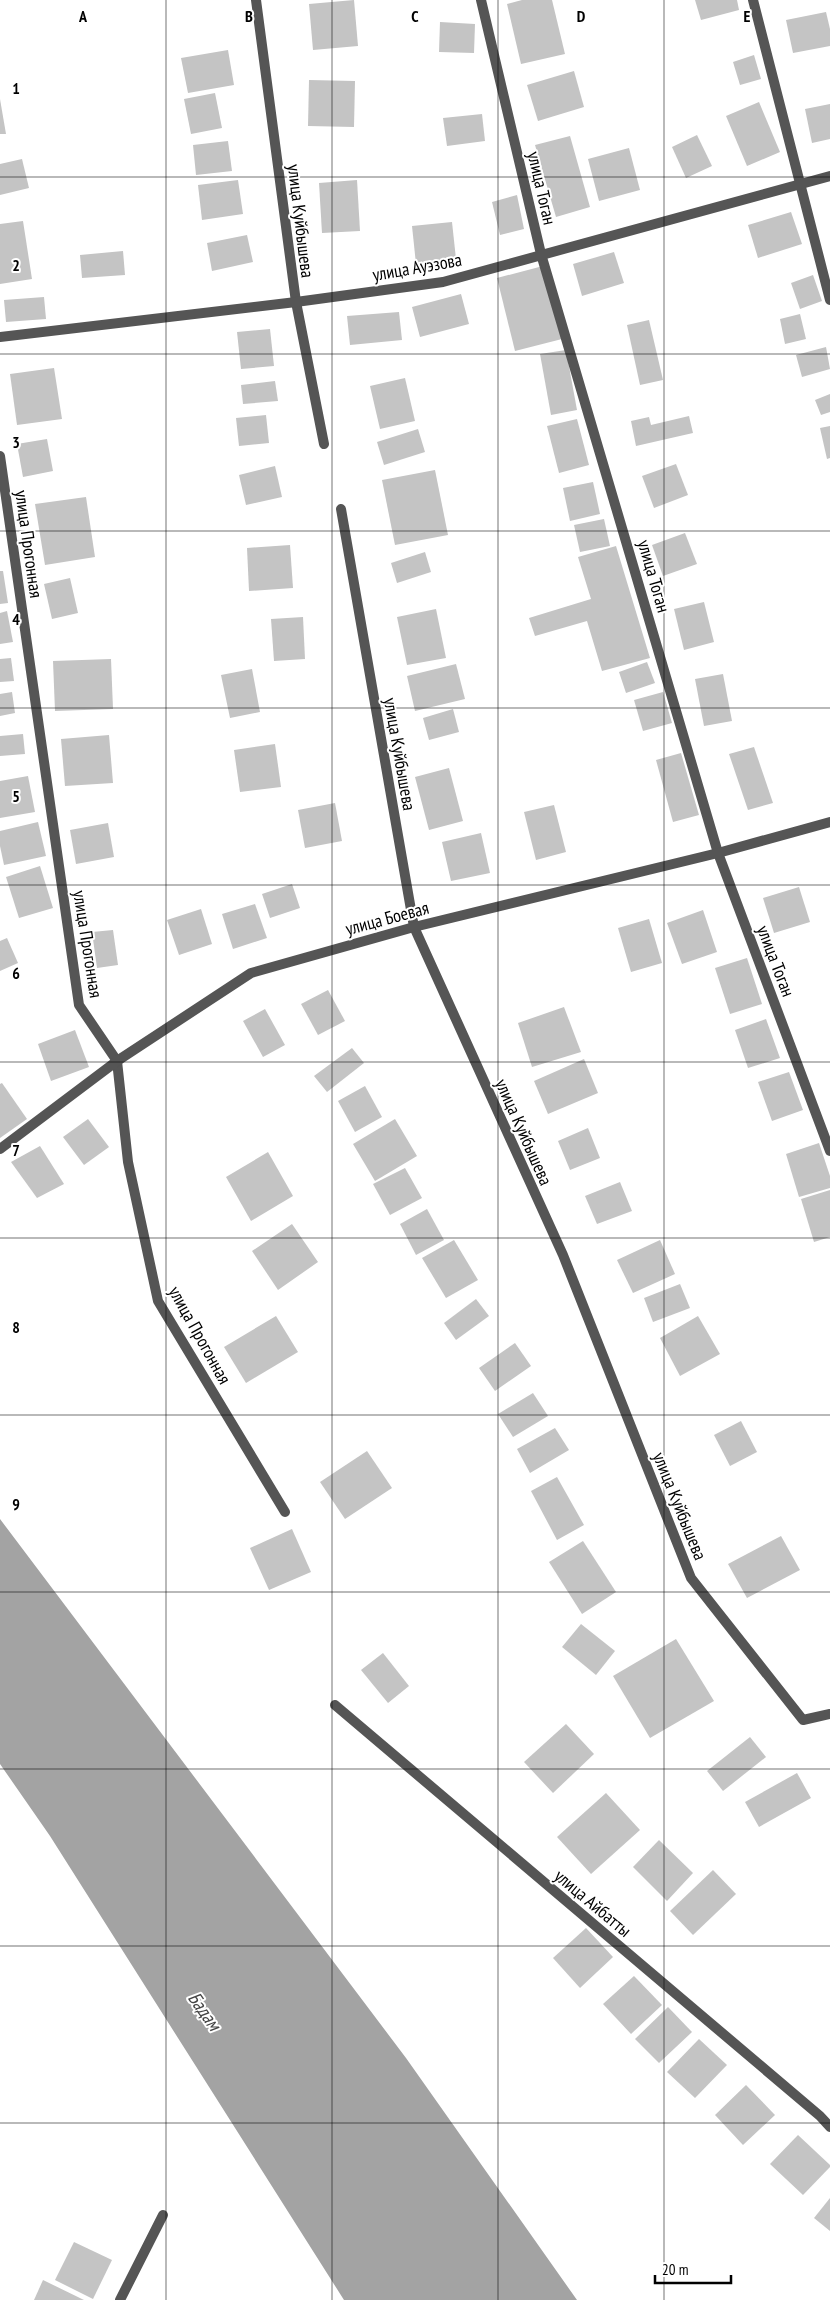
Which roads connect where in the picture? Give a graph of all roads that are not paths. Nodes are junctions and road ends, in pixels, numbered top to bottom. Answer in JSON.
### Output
{"nodes":[{"id":1,"x":256,"y":0,"type":"edge"},
{"id":2,"x":482,"y":0,"type":"edge"},
{"id":3,"x":752,"y":0,"type":"edge"},
{"id":4,"x":830,"y":176,"type":"edge"},
{"id":5,"x":799,"y":185,"type":"junction"},
{"id":6,"x":541,"y":254,"type":"junction"},
{"id":7,"x":830,"y":300,"type":"edge"},
{"id":8,"x":296,"y":302,"type":"junction"},
{"id":9,"x":0,"y":337,"type":"edge"},
{"id":10,"x":324,"y":444,"type":"dead end"},
{"id":11,"x":0,"y":456,"type":"edge"},
{"id":12,"x":341,"y":509,"type":"dead end"},
{"id":13,"x":830,"y":822,"type":"edge"},
{"id":14,"x":718,"y":853,"type":"junction"},
{"id":15,"x":414,"y":928,"type":"junction"},
{"id":16,"x":116,"y":1062,"type":"junction"},
{"id":17,"x":0,"y":1149,"type":"edge"},
{"id":18,"x":830,"y":1151,"type":"edge"},
{"id":19,"x":285,"y":1512,"type":"dead end"},
{"id":20,"x":334,"y":1705,"type":"dead end"},
{"id":21,"x":830,"y":1714,"type":"edge"},
{"id":22,"x":830,"y":2127,"type":"edge"},
{"id":23,"x":163,"y":2215,"type":"dead end"},
{"id":24,"x":120,"y":2300,"type":"edge"}],
"edges":[{"from":1,"to":8,"type":"street","name":"улица Куйбышева"},
{"from":2,"to":6,"type":"street","name":"улица Тоган"},
{"from":3,"to":5,"type":"street"},
{"from":4,"to":5,"type":"street","name":"улица Ауэзова"},
{"from":5,"to":6,"type":"street","name":"улица Ауэзова"},
{"from":5,"to":7,"type":"street"},
{"from":6,"to":8,"type":"street","name":"улица Ауэзова"},
{"from":6,"to":14,"type":"street","name":"улица Тоган"},
{"from":8,"to":9,"type":"street","name":"улица Ауэзова"},
{"from":8,"to":10,"type":"street","name":"улица Куйбышева"},
{"from":11,"to":16,"type":"street","name":"улица Прогонная"},
{"from":12,"to":15,"type":"street","name":"улица Куйбышева"},
{"from":13,"to":14,"type":"street","name":"улица Боевая"},
{"from":14,"to":15,"type":"street","name":"улица Боевая"},
{"from":14,"to":18,"type":"street","name":"улица Тоган"},
{"from":15,"to":16,"type":"street","name":"улица Боевая"},
{"from":15,"to":21,"type":"street","name":"улица Куйбышева"},
{"from":16,"to":17,"type":"street","name":"улица Боевая"},
{"from":16,"to":19,"type":"street","name":"улица Прогонная"},
{"from":20,"to":22,"type":"street","name":"улица Айбатты"},
{"from":23,"to":24,"type":"street"}]}
